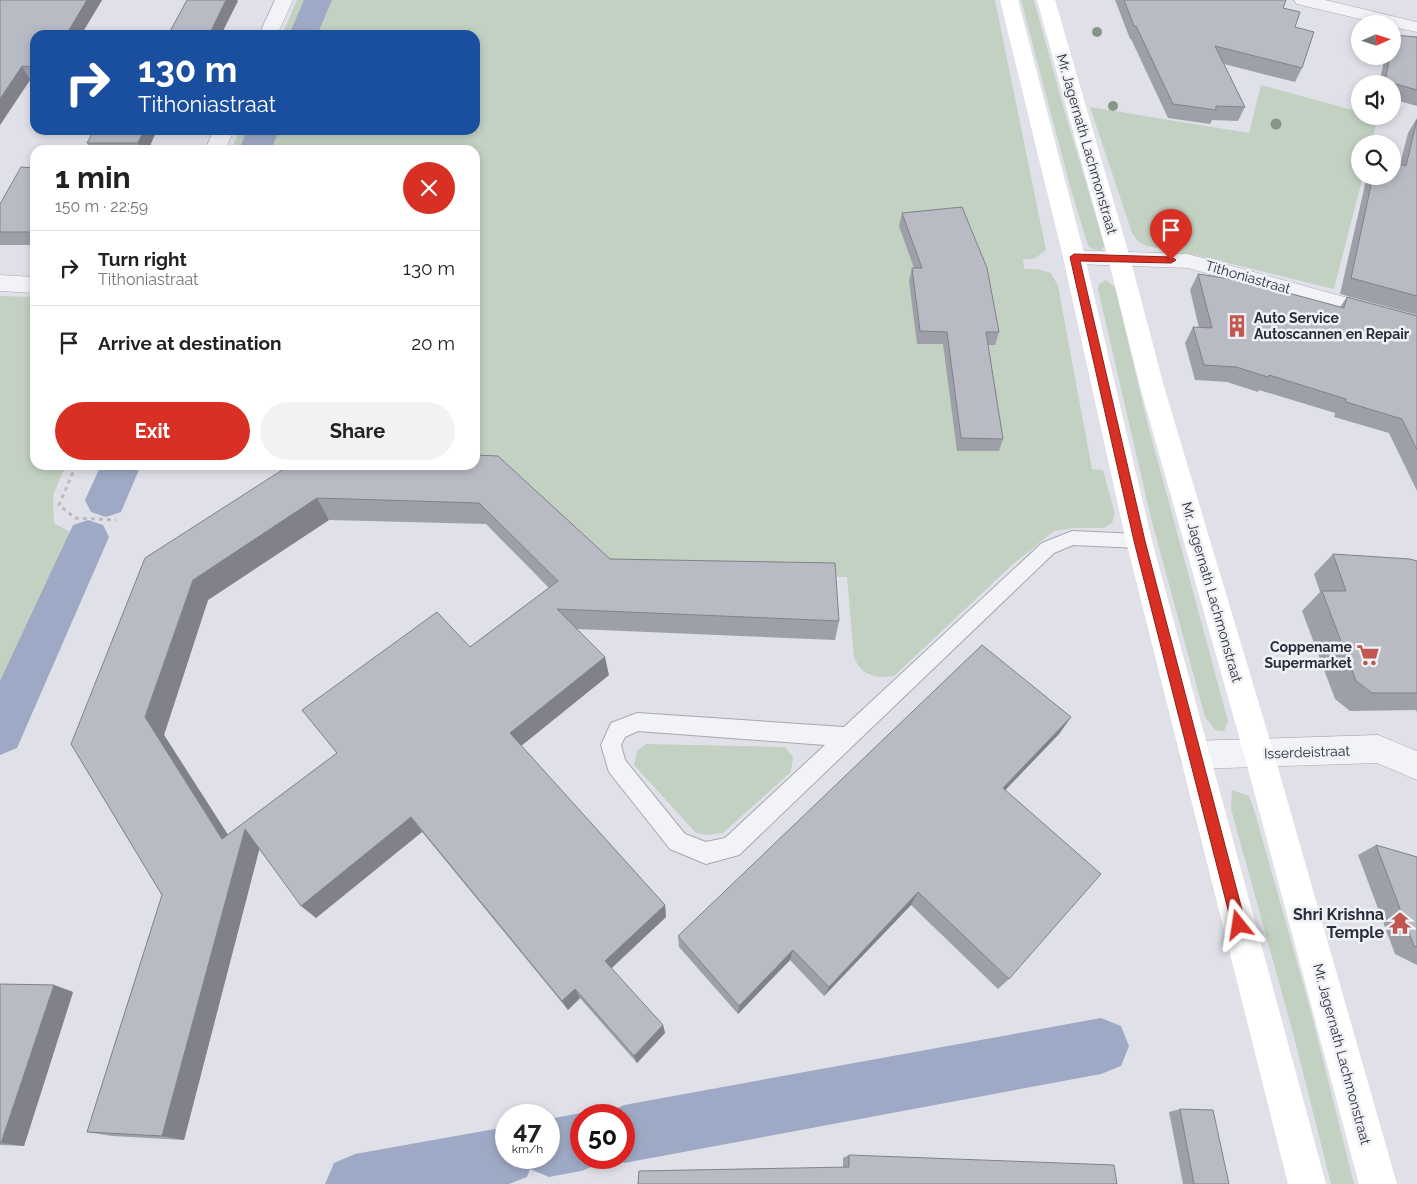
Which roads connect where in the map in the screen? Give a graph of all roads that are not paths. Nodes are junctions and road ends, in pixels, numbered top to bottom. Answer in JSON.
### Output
{"nodes":[{"id":1,"x":284,"y":0,"type":"edge"},
{"id":2,"x":1009,"y":0,"type":"edge"},
{"id":3,"x":1046,"y":0,"type":"edge"},
{"id":4,"x":1303,"y":0,"type":"edge"},
{"id":5,"x":1417,"y":27,"type":"edge"},
{"id":6,"x":270,"y":30,"type":"edge"},
{"id":7,"x":1074,"y":257,"type":"junction"},
{"id":8,"x":1119,"y":258,"type":"junction"},
{"id":9,"x":0,"y":284,"type":"edge"},
{"id":10,"x":30,"y":285,"type":"edge"},
{"id":11,"x":1417,"y":325,"type":"edge"},
{"id":12,"x":1139,"y":541,"type":"junction"},
{"id":13,"x":849,"y":736,"type":"junction"},
{"id":14,"x":1259,"y":754,"type":"junction"},
{"id":15,"x":1194,"y":755,"type":"junction"},
{"id":16,"x":1417,"y":766,"type":"edge"},
{"id":17,"x":1307,"y":1184,"type":"edge"},
{"id":18,"x":1378,"y":1184,"type":"edge"}],
"edges":[{"from":1,"to":6,"type":"street"},
{"from":2,"to":7,"type":"main road"},
{"from":3,"to":8,"type":"main road","name":"Mr. Jagernath Lachmonstraat"},
{"from":4,"to":5,"type":"street"},
{"from":7,"to":8,"type":"street","name":"Tithoniastraat"},
{"from":7,"to":12,"type":"main road"},
{"from":8,"to":11,"type":"street","name":"Tithoniastraat"},
{"from":8,"to":14,"type":"main road","name":"Mr. Jagernath Lachmonstraat"},
{"from":9,"to":10,"type":"street"},
{"from":12,"to":13,"type":"lane"},
{"from":12,"to":15,"type":"main road"},
{"from":13,"to":13,"type":"lane"},
{"from":14,"to":15,"type":"street","name":"Isserdeistraat"},
{"from":14,"to":16,"type":"street","name":"Isserdeistraat"},
{"from":14,"to":18,"type":"main road","name":"Mr. Jagernath Lachmonstraat"},
{"from":15,"to":17,"type":"main road"}]}
